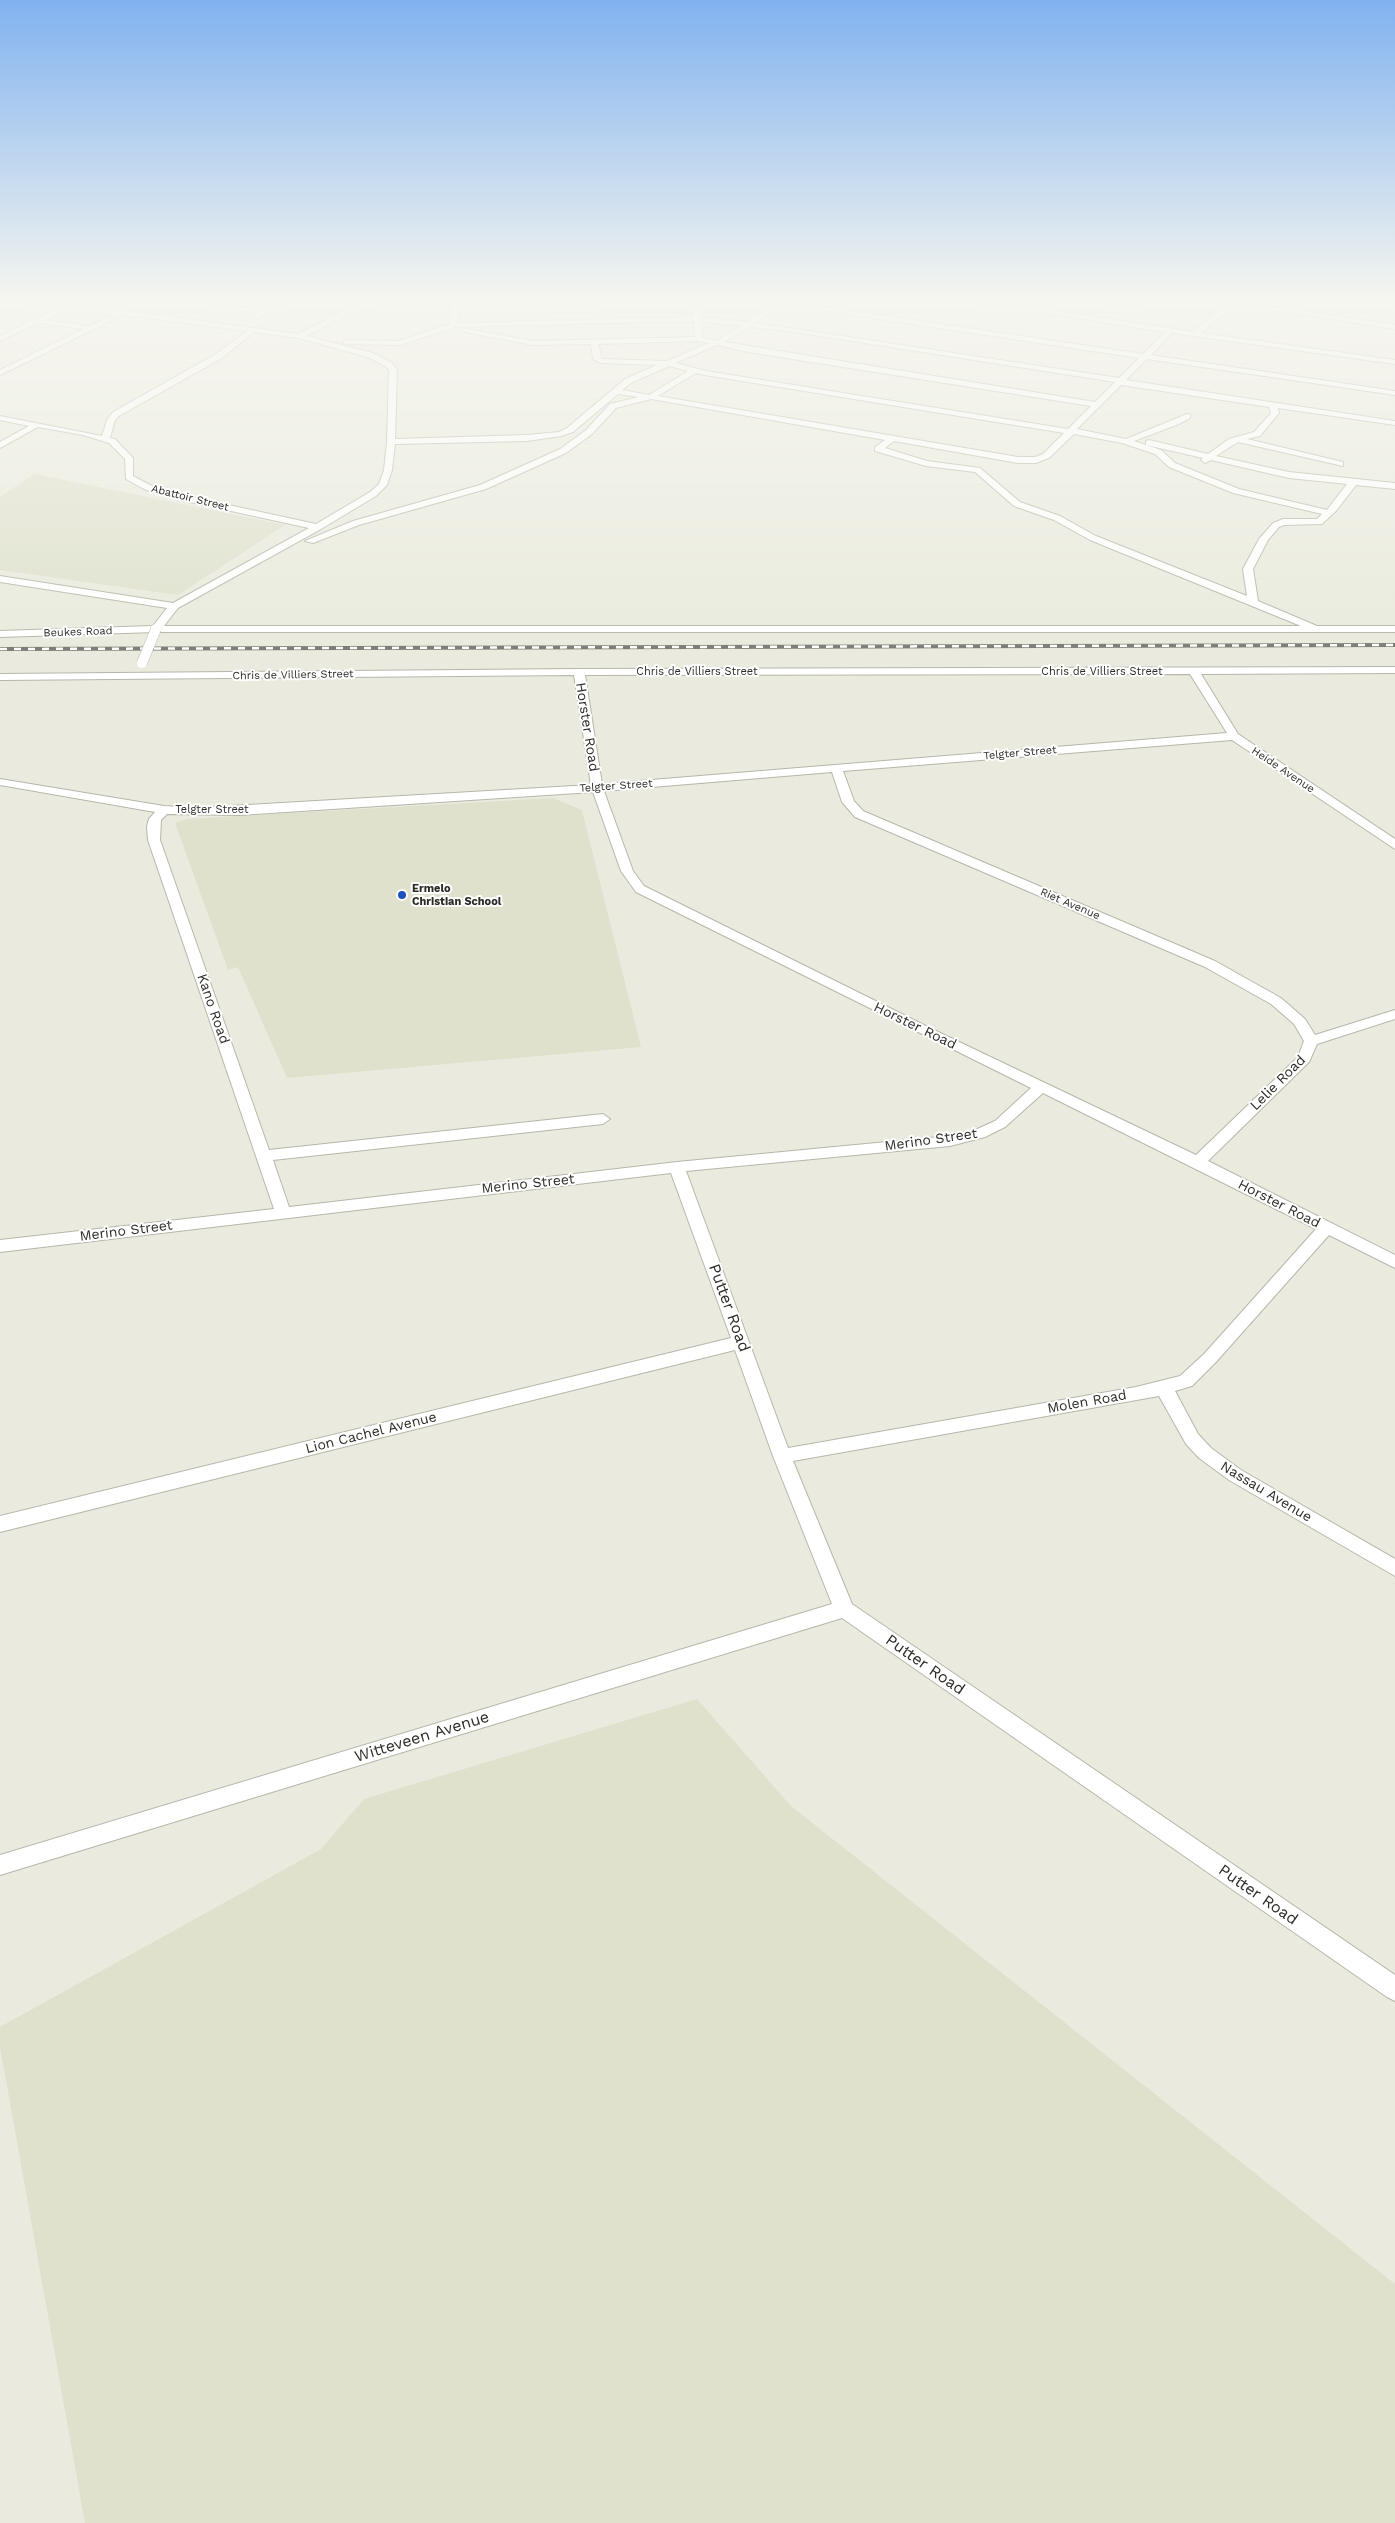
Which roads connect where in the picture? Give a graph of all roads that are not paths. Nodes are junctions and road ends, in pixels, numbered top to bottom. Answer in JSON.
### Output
{"nodes":[{"id":1,"x":115,"y":416,"type":"edge"},
{"id":2,"x":392,"y":416,"type":"edge"},
{"id":3,"x":586,"y":416,"type":"edge"},
{"id":4,"x":604,"y":416,"type":"edge"},
{"id":5,"x":761,"y":416,"type":"edge"},
{"id":6,"x":978,"y":416,"type":"edge"},
{"id":7,"x":1088,"y":416,"type":"edge"},
{"id":8,"x":1187,"y":416,"type":"dead end"},
{"id":9,"x":1273,"y":416,"type":"edge"},
{"id":10,"x":1343,"y":416,"type":"edge"},
{"id":11,"x":1,"y":418,"type":"edge"},
{"id":12,"x":1395,"y":423,"type":"edge"},
{"id":13,"x":36,"y":425,"type":"junction"},
{"id":14,"x":1072,"y":431,"type":"junction"},
{"id":15,"x":105,"y":438,"type":"junction"},
{"id":16,"x":892,"y":438,"type":"junction"},
{"id":17,"x":1238,"y":440,"type":"junction"},
{"id":18,"x":391,"y":442,"type":"junction"},
{"id":19,"x":1127,"y":442,"type":"junction"},
{"id":20,"x":0,"y":445,"type":"edge"},
{"id":21,"x":1211,"y":457,"type":"junction"},
{"id":22,"x":1340,"y":464,"type":"dead end"},
{"id":23,"x":1287,"y":467,"type":"junction"},
{"id":24,"x":1182,"y":469,"type":"junction"},
{"id":25,"x":1353,"y":482,"type":"junction"},
{"id":26,"x":1395,"y":486,"type":"edge"},
{"id":27,"x":1330,"y":513,"type":"junction"},
{"id":28,"x":318,"y":527,"type":"junction"},
{"id":29,"x":250,"y":565,"type":"junction"},
{"id":30,"x":0,"y":579,"type":"edge"},
{"id":31,"x":1254,"y":603,"type":"junction"},
{"id":32,"x":174,"y":606,"type":"junction"},
{"id":33,"x":156,"y":629,"type":"junction"},
{"id":34,"x":1315,"y":630,"type":"junction"},
{"id":35,"x":1395,"y":630,"type":"edge"},
{"id":36,"x":0,"y":634,"type":"edge"},
{"id":37,"x":142,"y":663,"type":"joint"},
{"id":38,"x":1380,"y":670,"type":"junction"},
{"id":39,"x":1395,"y":670,"type":"edge"},
{"id":40,"x":1194,"y":671,"type":"junction"},
{"id":41,"x":579,"y":672,"type":"junction"},
{"id":42,"x":136,"y":676,"type":"junction"},
{"id":43,"x":0,"y":677,"type":"edge"},
{"id":44,"x":1395,"y":679,"type":"edge"},
{"id":45,"x":1234,"y":736,"type":"junction"},
{"id":46,"x":836,"y":768,"type":"junction"},
{"id":47,"x":0,"y":782,"type":"edge"},
{"id":48,"x":597,"y":788,"type":"junction"},
{"id":49,"x":164,"y":810,"type":"junction"},
{"id":50,"x":1395,"y":845,"type":"edge"},
{"id":51,"x":1395,"y":1014,"type":"edge"},
{"id":52,"x":1312,"y":1041,"type":"junction"},
{"id":53,"x":1040,"y":1088,"type":"junction"},
{"id":54,"x":603,"y":1119,"type":"dead end"},
{"id":55,"x":264,"y":1156,"type":"junction"},
{"id":56,"x":1198,"y":1162,"type":"junction"},
{"id":57,"x":677,"y":1167,"type":"junction"},
{"id":58,"x":283,"y":1212,"type":"junction"},
{"id":59,"x":1326,"y":1228,"type":"junction"},
{"id":60,"x":0,"y":1246,"type":"edge"},
{"id":61,"x":1395,"y":1262,"type":"edge"},
{"id":62,"x":741,"y":1342,"type":"junction"},
{"id":63,"x":1164,"y":1388,"type":"junction"},
{"id":64,"x":782,"y":1456,"type":"junction"},
{"id":65,"x":0,"y":1524,"type":"edge"},
{"id":66,"x":1395,"y":1568,"type":"edge"},
{"id":67,"x":844,"y":1609,"type":"junction"},
{"id":68,"x":0,"y":1865,"type":"edge"},
{"id":69,"x":1395,"y":1989,"type":"edge"}],
"edges":[{"from":1,"to":15,"type":"street"},
{"from":2,"to":18,"type":"street"},
{"from":3,"to":18,"type":"street"},
{"from":4,"to":29,"type":"street"},
{"from":5,"to":16,"type":"street"},
{"from":6,"to":14,"type":"street"},
{"from":7,"to":14,"type":"street"},
{"from":8,"to":19,"type":"street"},
{"from":9,"to":17,"type":"street"},
{"from":10,"to":12,"type":"street"},
{"from":11,"to":13,"type":"street","name":"Abattoir Street"},
{"from":13,"to":15,"type":"street","name":"Abattoir Street"},
{"from":13,"to":20,"type":"street"},
{"from":14,"to":16,"type":"street"},
{"from":14,"to":19,"type":"street"},
{"from":15,"to":28,"type":"street","name":"Abattoir Street"},
{"from":16,"to":31,"type":"street"},
{"from":17,"to":21,"type":"street"},
{"from":17,"to":23,"type":"street"},
{"from":18,"to":28,"type":"street"},
{"from":19,"to":21,"type":"street"},
{"from":19,"to":24,"type":"street"},
{"from":21,"to":23,"type":"street"},
{"from":21,"to":24,"type":"street"},
{"from":22,"to":23,"type":"street"},
{"from":23,"to":25,"type":"street"},
{"from":24,"to":27,"type":"street"},
{"from":25,"to":26,"type":"street"},
{"from":25,"to":27,"type":"street"},
{"from":27,"to":31,"type":"street"},
{"from":28,"to":29,"type":"street"},
{"from":29,"to":32,"type":"street"},
{"from":30,"to":32,"type":"street"},
{"from":31,"to":34,"type":"street"},
{"from":32,"to":33,"type":"street"},
{"from":33,"to":34,"type":"street"},
{"from":33,"to":36,"type":"street","name":"Beukes Road"},
{"from":33,"to":37,"type":"street","bridge":true},
{"from":34,"to":35,"type":"street"},
{"from":37,"to":42,"type":"street"},
{"from":38,"to":39,"type":"street","name":"Chris de Villiers Street"},
{"from":38,"to":40,"type":"street","name":"Chris de Villiers Street"},
{"from":38,"to":44,"type":"street"},
{"from":40,"to":41,"type":"street","name":"Chris de Villiers Street"},
{"from":40,"to":45,"type":"street","name":"Heide Avenue"},
{"from":41,"to":42,"type":"street","name":"Chris de Villiers Street"},
{"from":41,"to":48,"type":"street","name":"Horster Road"},
{"from":42,"to":43,"type":"street","name":"Chris de Villiers Street"},
{"from":45,"to":46,"type":"street","name":"Telgter Street"},
{"from":45,"to":50,"type":"street","name":"Heide Avenue"},
{"from":46,"to":48,"type":"street","name":"Telgter Street"},
{"from":46,"to":52,"type":"street","name":"Riet Avenue"},
{"from":47,"to":49,"type":"street","name":"Telgter Street"},
{"from":48,"to":49,"type":"street","name":"Telgter Street"},
{"from":48,"to":53,"type":"street","name":"Horster Road"},
{"from":49,"to":55,"type":"street","name":"Kano Road"},
{"from":51,"to":52,"type":"street","name":"Lelie Road"},
{"from":52,"to":56,"type":"street","name":"Lelie Road"},
{"from":53,"to":56,"type":"street","name":"Horster Road"},
{"from":53,"to":57,"type":"street","name":"Merino Street"},
{"from":54,"to":55,"type":"street"},
{"from":55,"to":58,"type":"street","name":"Kano Road"},
{"from":56,"to":59,"type":"street","name":"Horster Road"},
{"from":57,"to":58,"type":"street","name":"Merino Street"},
{"from":57,"to":62,"type":"street","name":"Putter Road"},
{"from":58,"to":60,"type":"street","name":"Merino Street"},
{"from":59,"to":61,"type":"street","name":"Horster Road"},
{"from":59,"to":63,"type":"street","name":"Molen Road"},
{"from":62,"to":64,"type":"street","name":"Putter Road"},
{"from":62,"to":65,"type":"street","name":"Lion Cachel Avenue"},
{"from":63,"to":64,"type":"street","name":"Molen Road"},
{"from":63,"to":66,"type":"street","name":"Nassau Avenue"},
{"from":64,"to":67,"type":"street","name":"Putter Road"},
{"from":67,"to":68,"type":"street","name":"Witteveen Avenue"},
{"from":67,"to":69,"type":"street","name":"Putter Road"}]}
